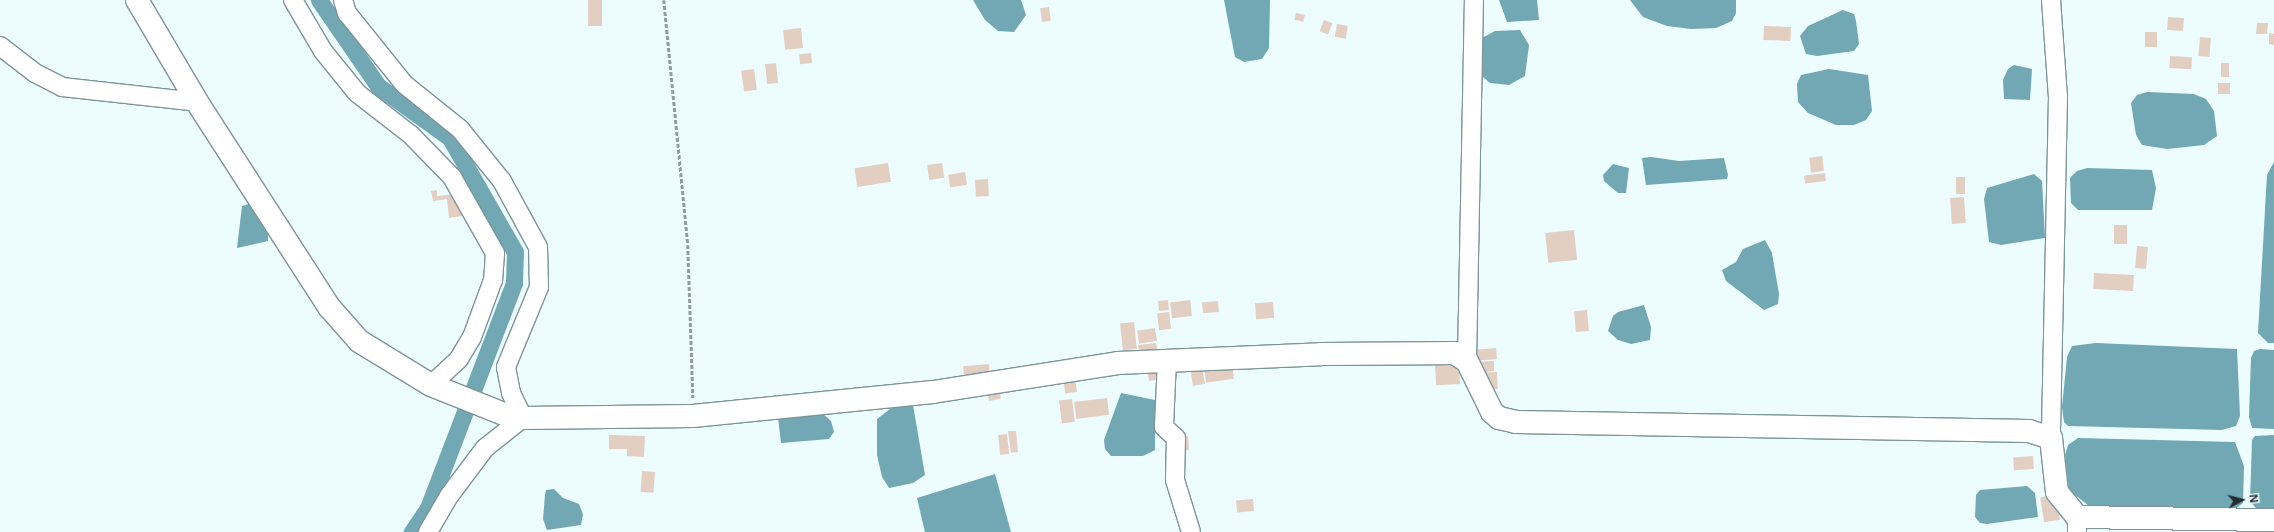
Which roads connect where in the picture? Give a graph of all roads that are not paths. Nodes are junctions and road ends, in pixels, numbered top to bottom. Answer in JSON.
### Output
{"nodes":[{"id":1,"x":137,"y":0,"type":"edge"},
{"id":2,"x":293,"y":0,"type":"edge"},
{"id":3,"x":343,"y":0,"type":"edge"},
{"id":4,"x":1474,"y":0,"type":"edge"},
{"id":5,"x":2051,"y":0,"type":"edge"},
{"id":6,"x":0,"y":46,"type":"edge"},
{"id":7,"x":197,"y":102,"type":"junction"},
{"id":8,"x":1167,"y":360,"type":"junction"},
{"id":9,"x":1467,"y":361,"type":"junction"},
{"id":10,"x":434,"y":387,"type":"junction"},
{"id":11,"x":513,"y":416,"type":"junction"},
{"id":12,"x":2051,"y":438,"type":"junction"},
{"id":13,"x":2274,"y":520,"type":"edge"},
{"id":14,"x":2077,"y":525,"type":"edge"},
{"id":15,"x":428,"y":532,"type":"edge"},
{"id":16,"x":1192,"y":532,"type":"edge"}],
"edges":[{"from":1,"to":7,"type":"main road"},
{"from":2,"to":10,"type":"street"},
{"from":3,"to":11,"type":"street"},
{"from":4,"to":9,"type":"street"},
{"from":5,"to":12,"type":"street"},
{"from":6,"to":7,"type":"street"},
{"from":7,"to":10,"type":"main road"},
{"from":8,"to":9,"type":"main road"},
{"from":8,"to":11,"type":"main road"},
{"from":8,"to":16,"type":"street"},
{"from":9,"to":12,"type":"main road"},
{"from":10,"to":11,"type":"main road"},
{"from":11,"to":15,"type":"street"},
{"from":12,"to":14,"type":"main road"},
{"from":13,"to":14,"type":"main road"}]}
